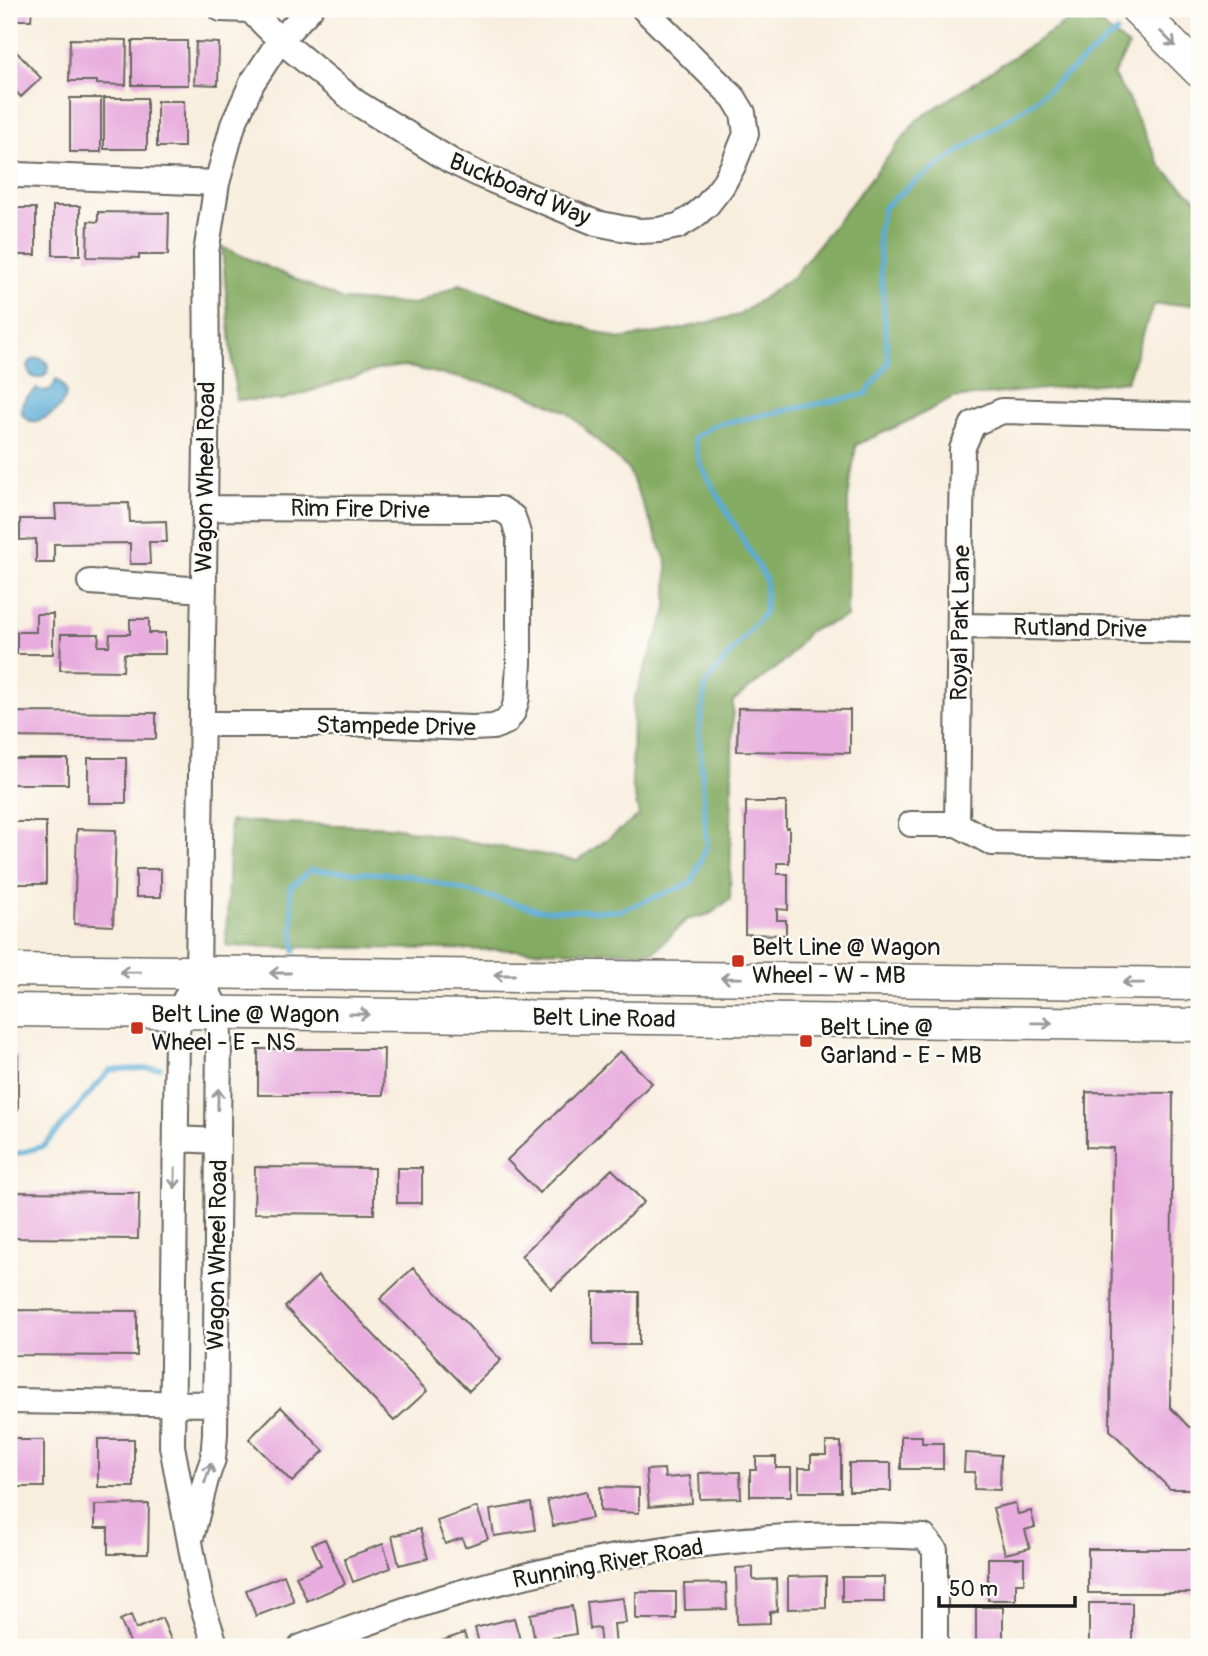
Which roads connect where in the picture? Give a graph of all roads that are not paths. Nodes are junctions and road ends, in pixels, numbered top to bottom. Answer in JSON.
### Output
{"nodes":[{"id":1,"x":221,"y":9,"type":"edge"},
{"id":2,"x":249,"y":9,"type":"edge"},
{"id":3,"x":310,"y":9,"type":"edge"},
{"id":4,"x":644,"y":9,"type":"edge"},
{"id":5,"x":1137,"y":9,"type":"edge"},
{"id":6,"x":280,"y":40,"type":"junction"},
{"id":7,"x":1199,"y":71,"type":"edge"},
{"id":8,"x":18,"y":175,"type":"dead end"},
{"id":9,"x":217,"y":183,"type":"junction"},
{"id":10,"x":1199,"y":416,"type":"edge"},
{"id":11,"x":205,"y":508,"type":"junction"},
{"id":12,"x":513,"y":517,"type":"joint"},
{"id":13,"x":90,"y":582,"type":"dead end"},
{"id":14,"x":204,"y":590,"type":"junction"},
{"id":15,"x":960,"y":626,"type":"junction"},
{"id":16,"x":1199,"y":630,"type":"edge"},
{"id":17,"x":203,"y":724,"type":"junction"},
{"id":18,"x":911,"y":824,"type":"dead end"},
{"id":19,"x":957,"y":824,"type":"junction"},
{"id":20,"x":1199,"y":848,"type":"edge"},
{"id":21,"x":9,"y":970,"type":"edge"},
{"id":22,"x":198,"y":973,"type":"junction"},
{"id":23,"x":827,"y":979,"type":"junction"},
{"id":24,"x":996,"y":982,"type":"junction"},
{"id":25,"x":1199,"y":985,"type":"edge"},
{"id":26,"x":9,"y":1010,"type":"edge"},
{"id":27,"x":179,"y":1012,"type":"junction"},
{"id":28,"x":218,"y":1012,"type":"junction"},
{"id":29,"x":826,"y":1020,"type":"junction"},
{"id":30,"x":995,"y":1022,"type":"junction"},
{"id":31,"x":1199,"y":1025,"type":"edge"},
{"id":32,"x":176,"y":1139,"type":"junction"},
{"id":33,"x":218,"y":1141,"type":"junction"},
{"id":34,"x":9,"y":1401,"type":"edge"},
{"id":35,"x":173,"y":1404,"type":"junction"},
{"id":36,"x":215,"y":1404,"type":"junction"},
{"id":37,"x":191,"y":1539,"type":"junction"},
{"id":38,"x":216,"y":1647,"type":"edge"},
{"id":39,"x":301,"y":1647,"type":"edge"},
{"id":40,"x":935,"y":1647,"type":"edge"}],
"edges":[{"from":1,"to":2,"type":"street"},
{"from":2,"to":6,"type":"street","name":"Buckboard Way"},
{"from":3,"to":6,"type":"street","name":"Wagon Wheel Road"},
{"from":4,"to":6,"type":"street","name":"Buckboard Way"},
{"from":5,"to":7,"type":"main road","one_way":true},
{"from":6,"to":9,"type":"street","name":"Wagon Wheel Road"},
{"from":8,"to":9,"type":"street"},
{"from":9,"to":11,"type":"street","name":"Wagon Wheel Road"},
{"from":10,"to":15,"type":"street","name":"Royal Park Lane"},
{"from":11,"to":12,"type":"street","name":"Rim Fire Drive"},
{"from":11,"to":14,"type":"street","name":"Wagon Wheel Road"},
{"from":12,"to":17,"type":"street","name":"Stampede Drive"},
{"from":13,"to":14,"type":"street"},
{"from":14,"to":17,"type":"street","name":"Wagon Wheel Road"},
{"from":15,"to":16,"type":"street","name":"Rutland Drive"},
{"from":15,"to":19,"type":"street","name":"Royal Park Lane"},
{"from":17,"to":22,"type":"street","name":"Wagon Wheel Road"},
{"from":18,"to":19,"type":"street"},
{"from":19,"to":20,"type":"street"},
{"from":22,"to":21,"type":"main road","name":"Belt Line Road","one_way":true},
{"from":23,"to":22,"type":"main road","name":"Belt Line Road","one_way":true},
{"from":22,"to":27,"type":"street","name":"Wagon Wheel Road"},
{"from":22,"to":28,"type":"street","name":"Wagon Wheel Road"},
{"from":23,"to":24,"type":"main road","name":"Belt Line Road"},
{"from":23,"to":29,"type":"main road"},
{"from":25,"to":24,"type":"main road","name":"Belt Line Road","one_way":true},
{"from":24,"to":30,"type":"main road"},
{"from":26,"to":27,"type":"main road","name":"Belt Line Road"},
{"from":27,"to":28,"type":"main road","name":"Belt Line Road"},
{"from":27,"to":32,"type":"street","name":"Wagon Wheel Road"},
{"from":28,"to":29,"type":"main road","name":"Belt Line Road","one_way":true},
{"from":33,"to":28,"type":"street","name":"Wagon Wheel Road","one_way":true},
{"from":29,"to":30,"type":"main road","name":"Belt Line Road"},
{"from":30,"to":31,"type":"main road","name":"Belt Line Road","one_way":true},
{"from":32,"to":33,"type":"street"},
{"from":32,"to":35,"type":"street","name":"Wagon Wheel Road","one_way":true},
{"from":33,"to":36,"type":"street","name":"Wagon Wheel Road"},
{"from":34,"to":35,"type":"street"},
{"from":35,"to":36,"type":"street"},
{"from":35,"to":37,"type":"street","name":"Wagon Wheel Road"},
{"from":37,"to":36,"type":"street","name":"Wagon Wheel Road","one_way":true},
{"from":37,"to":38,"type":"street","name":"Wagon Wheel Road"},
{"from":39,"to":40,"type":"street","name":"Running River Road"}]}
